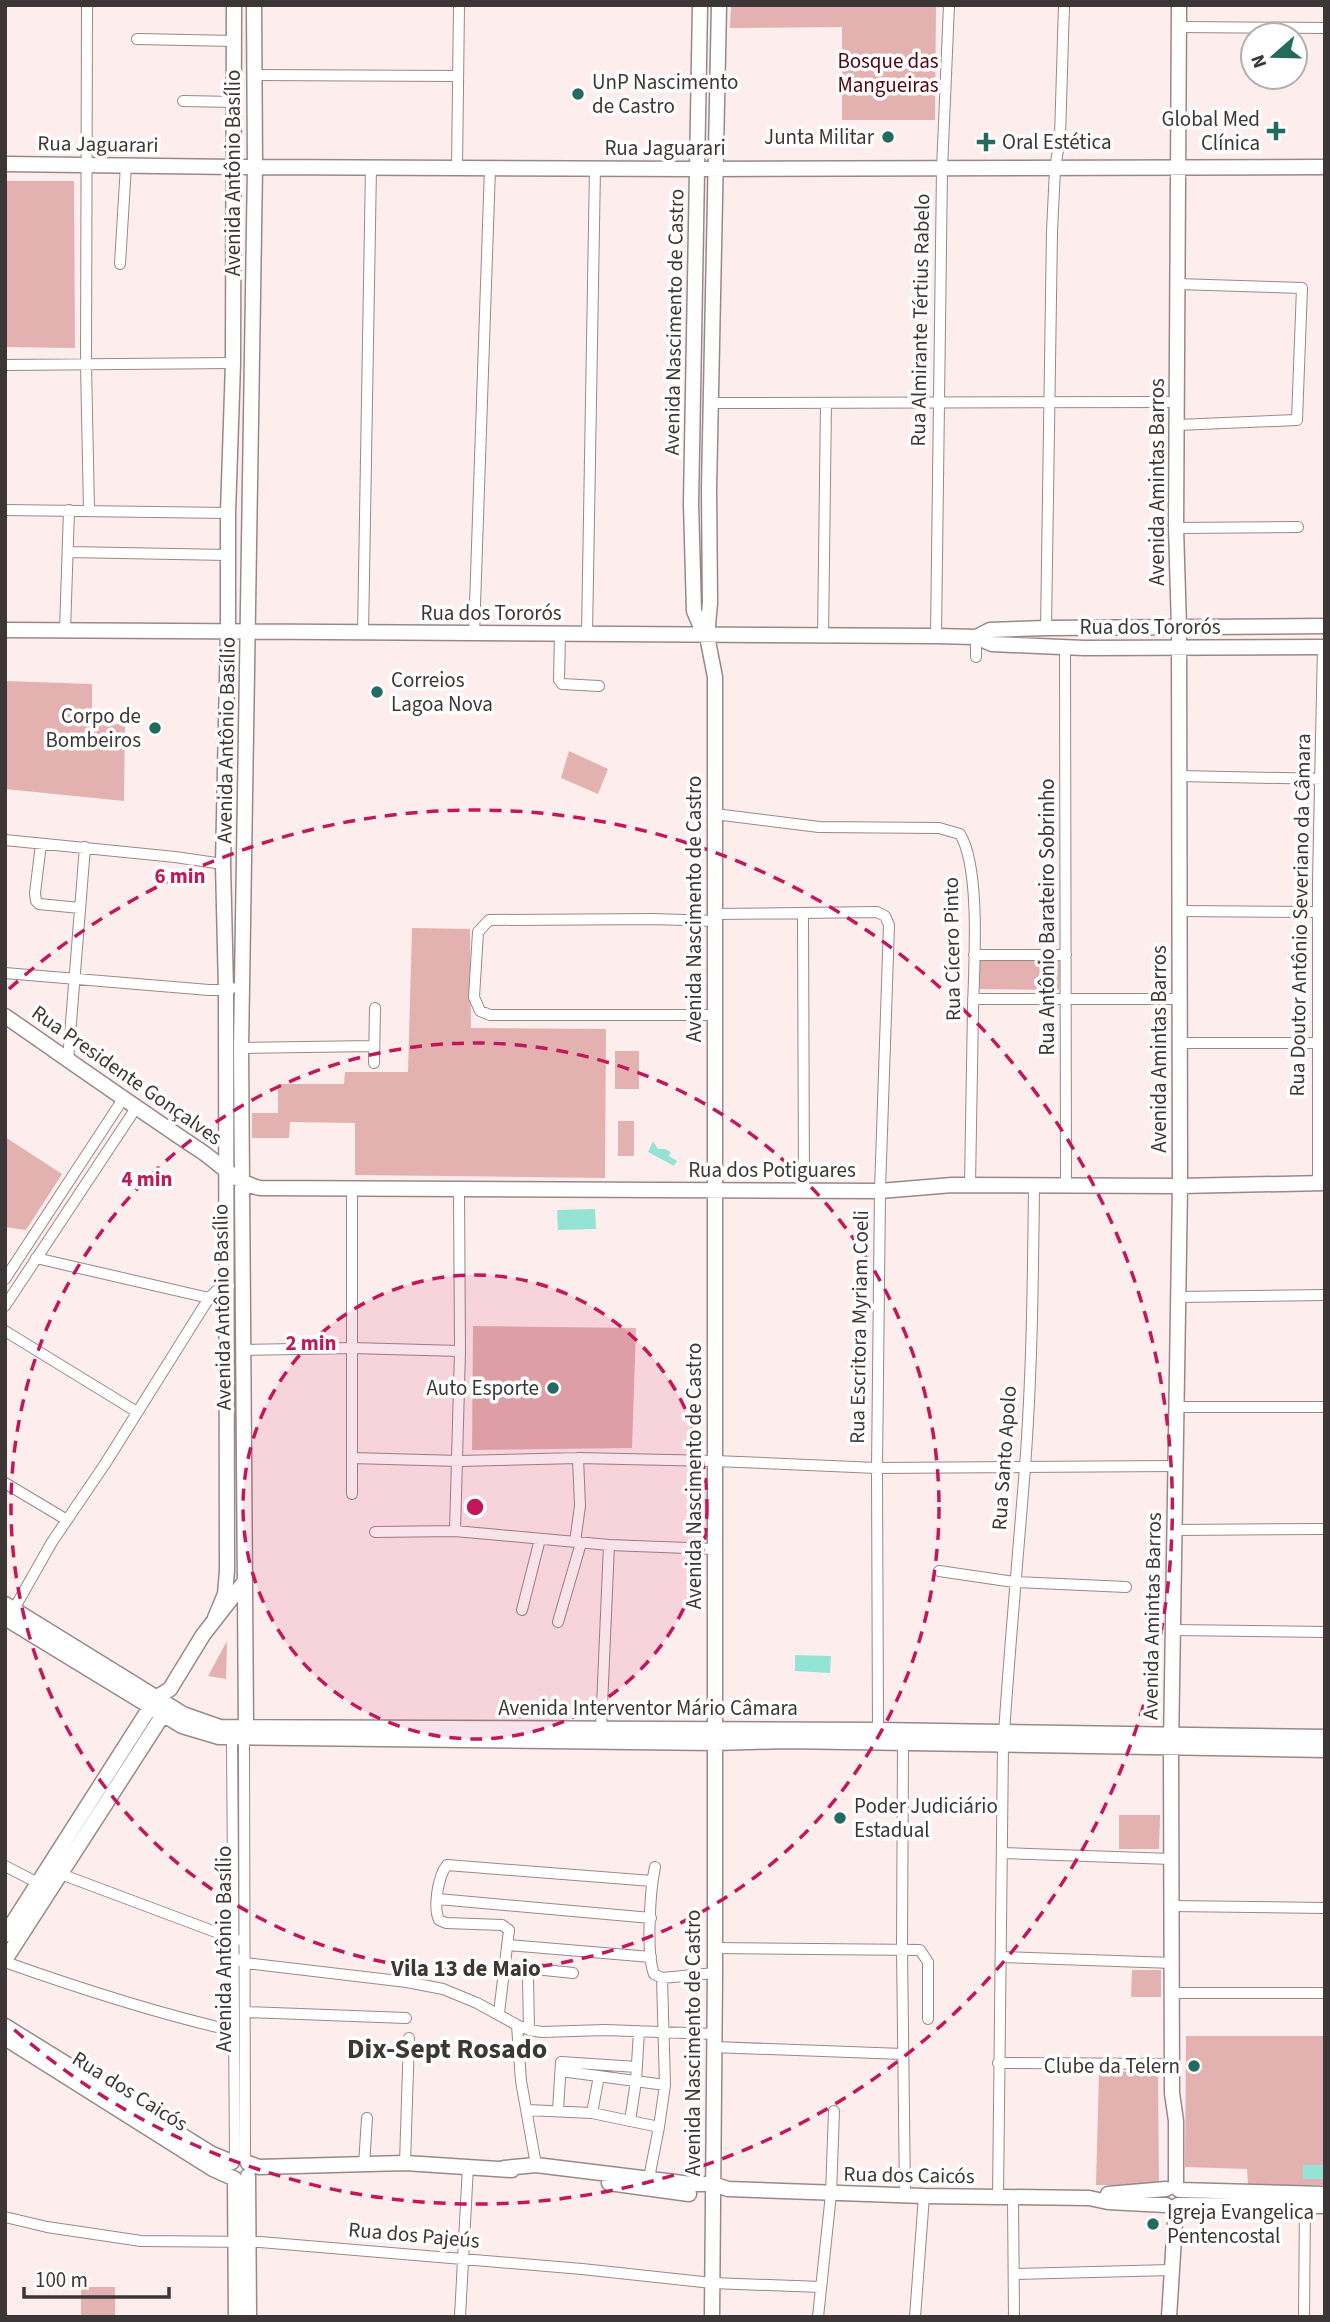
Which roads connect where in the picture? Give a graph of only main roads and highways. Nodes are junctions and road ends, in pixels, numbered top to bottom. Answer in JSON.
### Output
{"nodes":[{"id":1,"x":234,"y":5,"type":"edge"},
{"id":2,"x":700,"y":5,"type":"edge"},
{"id":3,"x":1179,"y":5,"type":"edge"},
{"id":4,"x":254,"y":10,"type":"edge"},
{"id":5,"x":719,"y":11,"type":"edge"},
{"id":6,"x":700,"y":34,"type":"junction"},
{"id":7,"x":234,"y":35,"type":"junction"},
{"id":8,"x":5,"y":164,"type":"edge"},
{"id":9,"x":235,"y":167,"type":"junction"},
{"id":10,"x":255,"y":167,"type":"junction"},
{"id":11,"x":1325,"y":167,"type":"edge"},
{"id":12,"x":698,"y":169,"type":"junction"},
{"id":13,"x":716,"y":169,"type":"junction"},
{"id":14,"x":1179,"y":169,"type":"junction"},
{"id":15,"x":254,"y":293,"type":"junction"},
{"id":16,"x":233,"y":308,"type":"junction"},
{"id":17,"x":694,"y":310,"type":"junction"},
{"id":18,"x":712,"y":341,"type":"junction"},
{"id":19,"x":709,"y":489,"type":"junction"},
{"id":20,"x":691,"y":504,"type":"junction"},
{"id":21,"x":1325,"y":626,"type":"edge"},
{"id":22,"x":1083,"y":628,"type":"junction"},
{"id":23,"x":1179,"y":628,"type":"junction"},
{"id":24,"x":5,"y":631,"type":"edge"},
{"id":25,"x":228,"y":631,"type":"junction"},
{"id":26,"x":249,"y":631,"type":"junction"},
{"id":27,"x":707,"y":636,"type":"junction"},
{"id":28,"x":976,"y":637,"type":"junction"},
{"id":29,"x":1324,"y":647,"type":"edge"},
{"id":30,"x":1084,"y":648,"type":"junction"},
{"id":31,"x":1179,"y":648,"type":"junction"},
{"id":32,"x":5,"y":1016,"type":"edge"},
{"id":33,"x":225,"y":1168,"type":"junction"},
{"id":34,"x":242,"y":1182,"type":"junction"},
{"id":35,"x":1321,"y":1183,"type":"edge"},
{"id":36,"x":1180,"y":1186,"type":"junction"},
{"id":37,"x":716,"y":1191,"type":"junction"},
{"id":38,"x":245,"y":1581,"type":"junction"},
{"id":39,"x":8,"y":1610,"type":"edge"},
{"id":40,"x":215,"y":1618,"type":"junction"},
{"id":41,"x":160,"y":1707,"type":"junction"},
{"id":42,"x":241,"y":1734,"type":"junction"},
{"id":43,"x":715,"y":1736,"type":"junction"},
{"id":44,"x":1325,"y":1737,"type":"edge"},
{"id":45,"x":419,"y":1739,"type":"junction"},
{"id":46,"x":1003,"y":1739,"type":"junction"},
{"id":47,"x":1171,"y":1741,"type":"junction"},
{"id":48,"x":1325,"y":1750,"type":"edge"},
{"id":49,"x":44,"y":1886,"type":"junction"},
{"id":50,"x":5,"y":1935,"type":"edge"},
{"id":51,"x":5,"y":1961,"type":"edge"},
{"id":52,"x":5,"y":2026,"type":"edge"},
{"id":53,"x":5,"y":2038,"type":"edge"},
{"id":54,"x":504,"y":2168,"type":"junction"},
{"id":55,"x":243,"y":2169,"type":"junction"},
{"id":56,"x":648,"y":2184,"type":"junction"},
{"id":57,"x":713,"y":2189,"type":"junction"},
{"id":58,"x":1325,"y":2194,"type":"edge"},
{"id":59,"x":1172,"y":2197,"type":"junction"},
{"id":60,"x":1325,"y":2206,"type":"edge"},
{"id":61,"x":241,"y":2242,"type":"junction"},
{"id":62,"x":236,"y":2317,"type":"edge"},
{"id":63,"x":249,"y":2317,"type":"edge"},
{"id":64,"x":712,"y":2317,"type":"edge"},
{"id":65,"x":1170,"y":2317,"type":"edge"}],
"edges":[{"from":1,"to":7,"type":"main road","name":"Avenida Antônio Basílio"},
{"from":2,"to":6,"type":"main road","name":"Avenida Nascimento de Castro"},
{"from":3,"to":14,"type":"main road","name":"Avenida Amintas Barros"},
{"from":4,"to":7,"type":"main road"},
{"from":4,"to":10,"type":"main road","name":"Avenida Antônio Basílio"},
{"from":5,"to":6,"type":"main road"},
{"from":5,"to":13,"type":"main road","name":"Avenida Nascimento de Castro"},
{"from":6,"to":12,"type":"main road","name":"Avenida Nascimento de Castro"},
{"from":7,"to":9,"type":"main road","name":"Avenida Antônio Basílio"},
{"from":8,"to":9,"type":"main road","name":"Rua Jaguarari"},
{"from":9,"to":10,"type":"main road","name":"Rua Jaguarari"},
{"from":9,"to":16,"type":"main road","name":"Avenida Antônio Basílio"},
{"from":10,"to":12,"type":"main road","name":"Rua Jaguarari"},
{"from":10,"to":15,"type":"main road","name":"Avenida Antônio Basílio"},
{"from":11,"to":14,"type":"main road","name":"Rua Jaguarari"},
{"from":12,"to":13,"type":"main road","name":"Rua Jaguarari"},
{"from":12,"to":17,"type":"main road","name":"Avenida Nascimento de Castro"},
{"from":13,"to":14,"type":"main road","name":"Rua Jaguarari"},
{"from":13,"to":18,"type":"main road","name":"Avenida Nascimento de Castro"},
{"from":14,"to":23,"type":"main road","name":"Avenida Amintas Barros"},
{"from":15,"to":16,"type":"main road"},
{"from":15,"to":26,"type":"main road","name":"Avenida Antônio Basílio"},
{"from":16,"to":25,"type":"main road","name":"Avenida Antônio Basílio"},
{"from":17,"to":18,"type":"main road"},
{"from":17,"to":20,"type":"main road","name":"Avenida Nascimento de Castro"},
{"from":18,"to":19,"type":"main road","name":"Avenida Nascimento de Castro"},
{"from":19,"to":20,"type":"main road"},
{"from":19,"to":27,"type":"main road","name":"Avenida Nascimento de Castro"},
{"from":20,"to":27,"type":"main road","name":"Avenida Nascimento de Castro"},
{"from":21,"to":23,"type":"main road","name":"Rua dos Tororós"},
{"from":22,"to":23,"type":"main road","name":"Rua dos Tororós"},
{"from":22,"to":28,"type":"main road","name":"Rua dos Tororós"},
{"from":22,"to":30,"type":"main road"},
{"from":23,"to":31,"type":"main road","name":"Avenida Amintas Barros"},
{"from":24,"to":25,"type":"main road","name":"Rua dos Tororós"},
{"from":25,"to":26,"type":"main road","name":"Rua dos Tororós"},
{"from":25,"to":33,"type":"main road","name":"Avenida Antônio Basílio"},
{"from":26,"to":27,"type":"main road","name":"Rua dos Tororós"},
{"from":26,"to":34,"type":"main road","name":"Avenida Antônio Basílio"},
{"from":27,"to":28,"type":"main road","name":"Rua dos Tororós"},
{"from":27,"to":37,"type":"main road","name":"Avenida Nascimento de Castro"},
{"from":28,"to":30,"type":"main road","name":"Rua dos Tororós"},
{"from":29,"to":31,"type":"main road","name":"Rua dos Tororós"},
{"from":30,"to":31,"type":"main road","name":"Rua dos Tororós"},
{"from":31,"to":36,"type":"main road","name":"Avenida Amintas Barros"},
{"from":32,"to":33,"type":"main road","name":"Rua Presidente Gonçalves"},
{"from":33,"to":34,"type":"main road","name":"Rua dos Potiguares"},
{"from":33,"to":40,"type":"main road","name":"Avenida Antônio Basílio"},
{"from":34,"to":37,"type":"main road","name":"Rua dos Potiguares"},
{"from":34,"to":38,"type":"main road","name":"Avenida Antônio Basílio"},
{"from":35,"to":36,"type":"main road","name":"Rua dos Potiguares"},
{"from":36,"to":37,"type":"main road","name":"Rua dos Potiguares"},
{"from":36,"to":47,"type":"main road","name":"Avenida Amintas Barros"},
{"from":37,"to":43,"type":"main road","name":"Avenida Nascimento de Castro"},
{"from":38,"to":40,"type":"main road"},
{"from":38,"to":42,"type":"main road","name":"Avenida Antônio Basílio"},
{"from":39,"to":41,"type":"main road","name":"Avenida Interventor Mário Câmara"},
{"from":40,"to":41,"type":"main road"},
{"from":41,"to":42,"type":"main road","name":"Avenida Interventor Mário Câmara"},
{"from":41,"to":49,"type":"main road"},
{"from":42,"to":45,"type":"main road","name":"Avenida Interventor Mário Câmara"},
{"from":43,"to":45,"type":"main road","name":"Avenida Interventor Mário Câmara"},
{"from":43,"to":45,"type":"main road","name":"Avenida Interventor Mário Câmara"},
{"from":43,"to":46,"type":"main road","name":"Avenida Interventor Mário Câmara"},
{"from":43,"to":46,"type":"main road","name":"Avenida Interventor Mário Câmara"},
{"from":43,"to":57,"type":"main road","name":"Avenida Nascimento de Castro"},
{"from":44,"to":47,"type":"main road","name":"Avenida Interventor Mário Câmara"},
{"from":46,"to":47,"type":"main road","name":"Avenida Interventor Mário Câmara"},
{"from":47,"to":48,"type":"main road","name":"Avenida Interventor Mário Câmara"},
{"from":47,"to":59,"type":"main road","name":"Avenida Amintas Barros"},
{"from":49,"to":50,"type":"main road"},
{"from":49,"to":51,"type":"main road"},
{"from":52,"to":55,"type":"main road","name":"Rua dos Caicós"},
{"from":53,"to":55,"type":"main road","name":"Rua dos Caicós"},
{"from":54,"to":55,"type":"main road","name":"Rua dos Caicós"},
{"from":54,"to":56,"type":"main road","name":"Rua dos Caicós"},
{"from":54,"to":56,"type":"main road","name":"Rua dos Caicós"},
{"from":55,"to":61,"type":"main road","name":"Avenida Antônio Basílio"},
{"from":56,"to":57,"type":"main road","name":"Rua dos Caicós"},
{"from":57,"to":59,"type":"main road","name":"Rua dos Caicós"},
{"from":57,"to":64,"type":"main road","name":"Avenida Nascimento de Castro"},
{"from":58,"to":59,"type":"main road","name":"Rua dos Caicós"},
{"from":59,"to":60,"type":"main road","name":"Rua dos Caicós"},
{"from":59,"to":65,"type":"main road","name":"Avenida Amintas Barros"},
{"from":61,"to":62,"type":"main road","name":"Avenida Antônio Basílio"},
{"from":61,"to":63,"type":"main road","name":"Avenida Antônio Basílio"}]}
